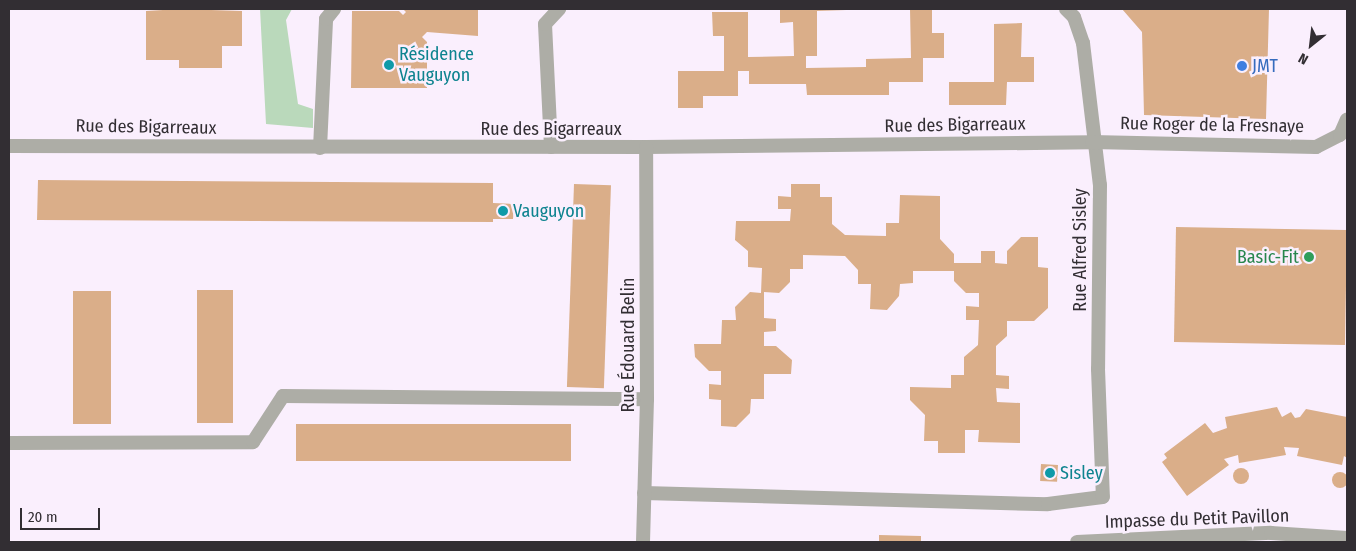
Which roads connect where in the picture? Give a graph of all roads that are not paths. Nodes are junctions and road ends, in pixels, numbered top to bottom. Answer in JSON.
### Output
{"nodes":[{"id":1,"x":559,"y":9,"type":"edge"},
{"id":2,"x":1066,"y":9,"type":"edge"},
{"id":3,"x":328,"y":12,"type":"edge"},
{"id":4,"x":1347,"y":119,"type":"edge"},
{"id":5,"x":1092,"y":142,"type":"junction"},
{"id":6,"x":9,"y":146,"type":"edge"},
{"id":7,"x":551,"y":147,"type":"junction"},
{"id":8,"x":646,"y":147,"type":"junction"},
{"id":9,"x":320,"y":148,"type":"junction"},
{"id":10,"x":647,"y":399,"type":"junction"},
{"id":11,"x":9,"y":443,"type":"edge"},
{"id":12,"x":644,"y":493,"type":"junction"},
{"id":13,"x":1347,"y":538,"type":"edge"},
{"id":14,"x":1121,"y":541,"type":"edge"},
{"id":15,"x":643,"y":542,"type":"edge"},
{"id":16,"x":1077,"y":542,"type":"edge"}],
"edges":[{"from":1,"to":7,"type":"street"},
{"from":2,"to":5,"type":"street","name":"Rue Alfred Sisley"},
{"from":3,"to":9,"type":"street"},
{"from":4,"to":5,"type":"street","name":"Rue Roger de la Fresnaye"},
{"from":5,"to":8,"type":"street","name":"Rue des Bigarreaux"},
{"from":5,"to":12,"type":"street","name":"Rue Alfred Sisley"},
{"from":6,"to":9,"type":"street","name":"Rue des Bigarreaux"},
{"from":7,"to":8,"type":"street","name":"Rue des Bigarreaux"},
{"from":7,"to":9,"type":"street","name":"Rue des Bigarreaux"},
{"from":8,"to":10,"type":"street","name":"Rue Édouard Belin"},
{"from":10,"to":11,"type":"street"},
{"from":10,"to":12,"type":"street","name":"Rue Édouard Belin"},
{"from":12,"to":15,"type":"street","name":"Rue Édouard Belin"},
{"from":13,"to":14,"type":"street","name":"Impasse du Petit Pavillon"},
{"from":14,"to":16,"type":"street","name":"Impasse du Petit Pavillon"}]}
